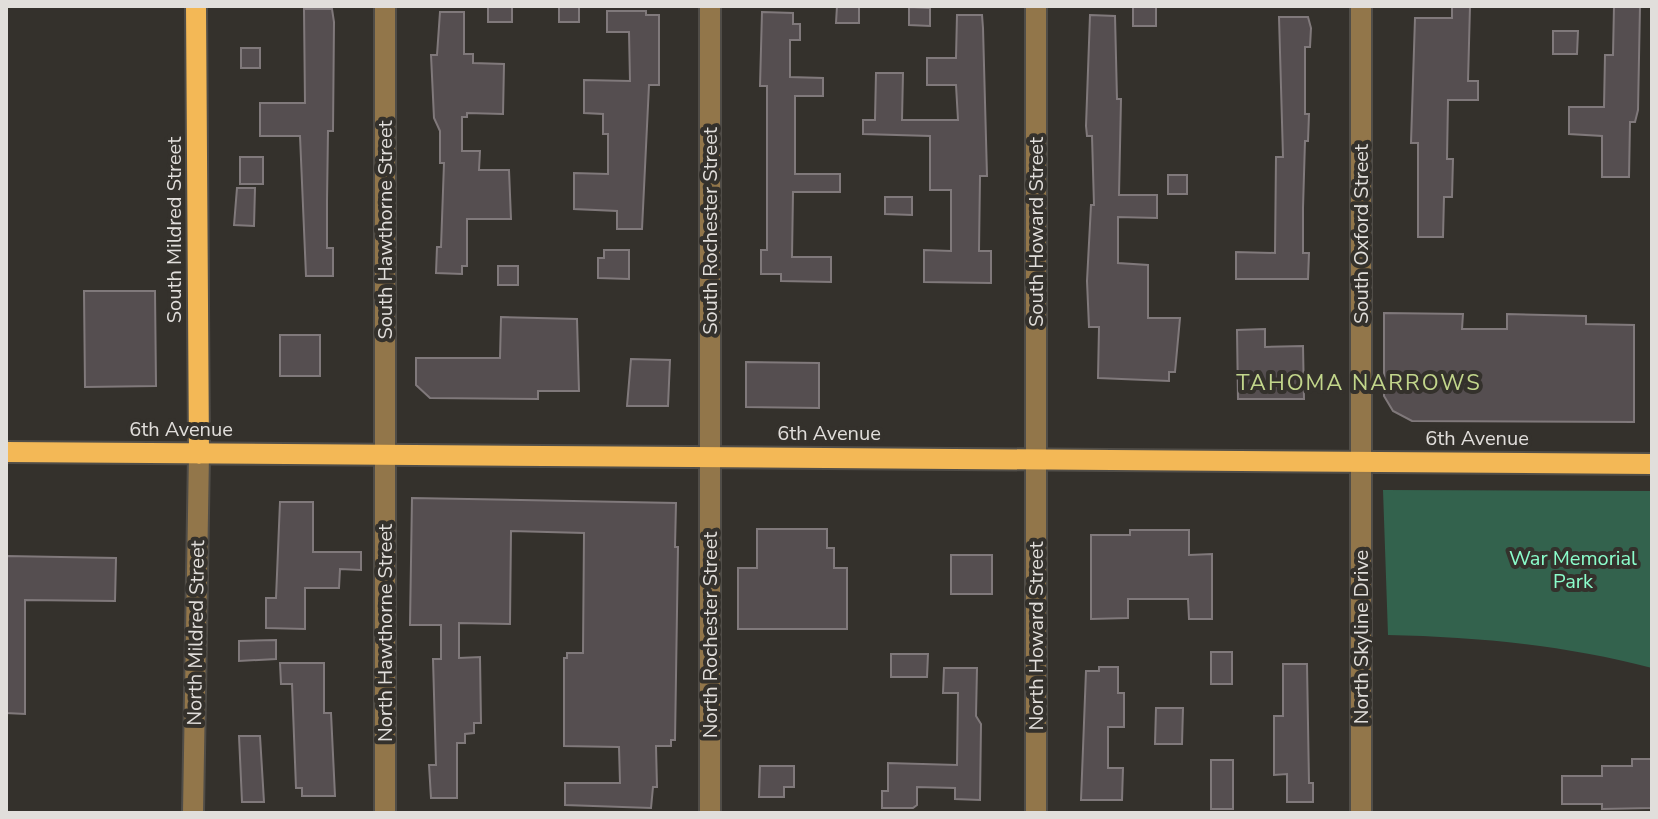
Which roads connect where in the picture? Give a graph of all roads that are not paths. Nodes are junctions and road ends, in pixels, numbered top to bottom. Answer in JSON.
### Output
{"nodes":[{"id":1,"x":196,"y":6,"type":"edge"},
{"id":2,"x":385,"y":6,"type":"edge"},
{"id":3,"x":710,"y":6,"type":"edge"},
{"id":4,"x":1036,"y":6,"type":"edge"},
{"id":5,"x":1361,"y":6,"type":"edge"},
{"id":6,"x":6,"y":452,"type":"edge"},
{"id":7,"x":199,"y":454,"type":"junction"},
{"id":8,"x":385,"y":454,"type":"junction"},
{"id":9,"x":710,"y":456,"type":"junction"},
{"id":10,"x":1036,"y":459,"type":"junction"},
{"id":11,"x":1361,"y":462,"type":"junction"},
{"id":12,"x":1652,"y":464,"type":"edge"},
{"id":13,"x":193,"y":813,"type":"edge"},
{"id":14,"x":385,"y":813,"type":"edge"},
{"id":15,"x":710,"y":813,"type":"edge"},
{"id":16,"x":1036,"y":813,"type":"edge"},
{"id":17,"x":1361,"y":813,"type":"edge"}],
"edges":[{"from":1,"to":7,"type":"main road","name":"South Mildred Street"},
{"from":2,"to":8,"type":"street","name":"South Hawthorne Street"},
{"from":3,"to":9,"type":"street","name":"South Rochester Street"},
{"from":4,"to":10,"type":"street","name":"South Howard Street"},
{"from":5,"to":11,"type":"street","name":"South Oxford Street"},
{"from":6,"to":7,"type":"main road","name":"6th Avenue"},
{"from":7,"to":8,"type":"main road","name":"6th Avenue"},
{"from":7,"to":13,"type":"street","name":"North Mildred Street"},
{"from":8,"to":9,"type":"main road","name":"6th Avenue"},
{"from":8,"to":14,"type":"street","name":"North Hawthorne Street"},
{"from":9,"to":10,"type":"main road","name":"6th Avenue"},
{"from":9,"to":15,"type":"street","name":"North Rochester Street"},
{"from":10,"to":11,"type":"main road","name":"6th Avenue"},
{"from":10,"to":16,"type":"street","name":"North Howard Street"},
{"from":11,"to":12,"type":"main road","name":"6th Avenue"},
{"from":11,"to":17,"type":"street","name":"North Skyline Drive"}]}
